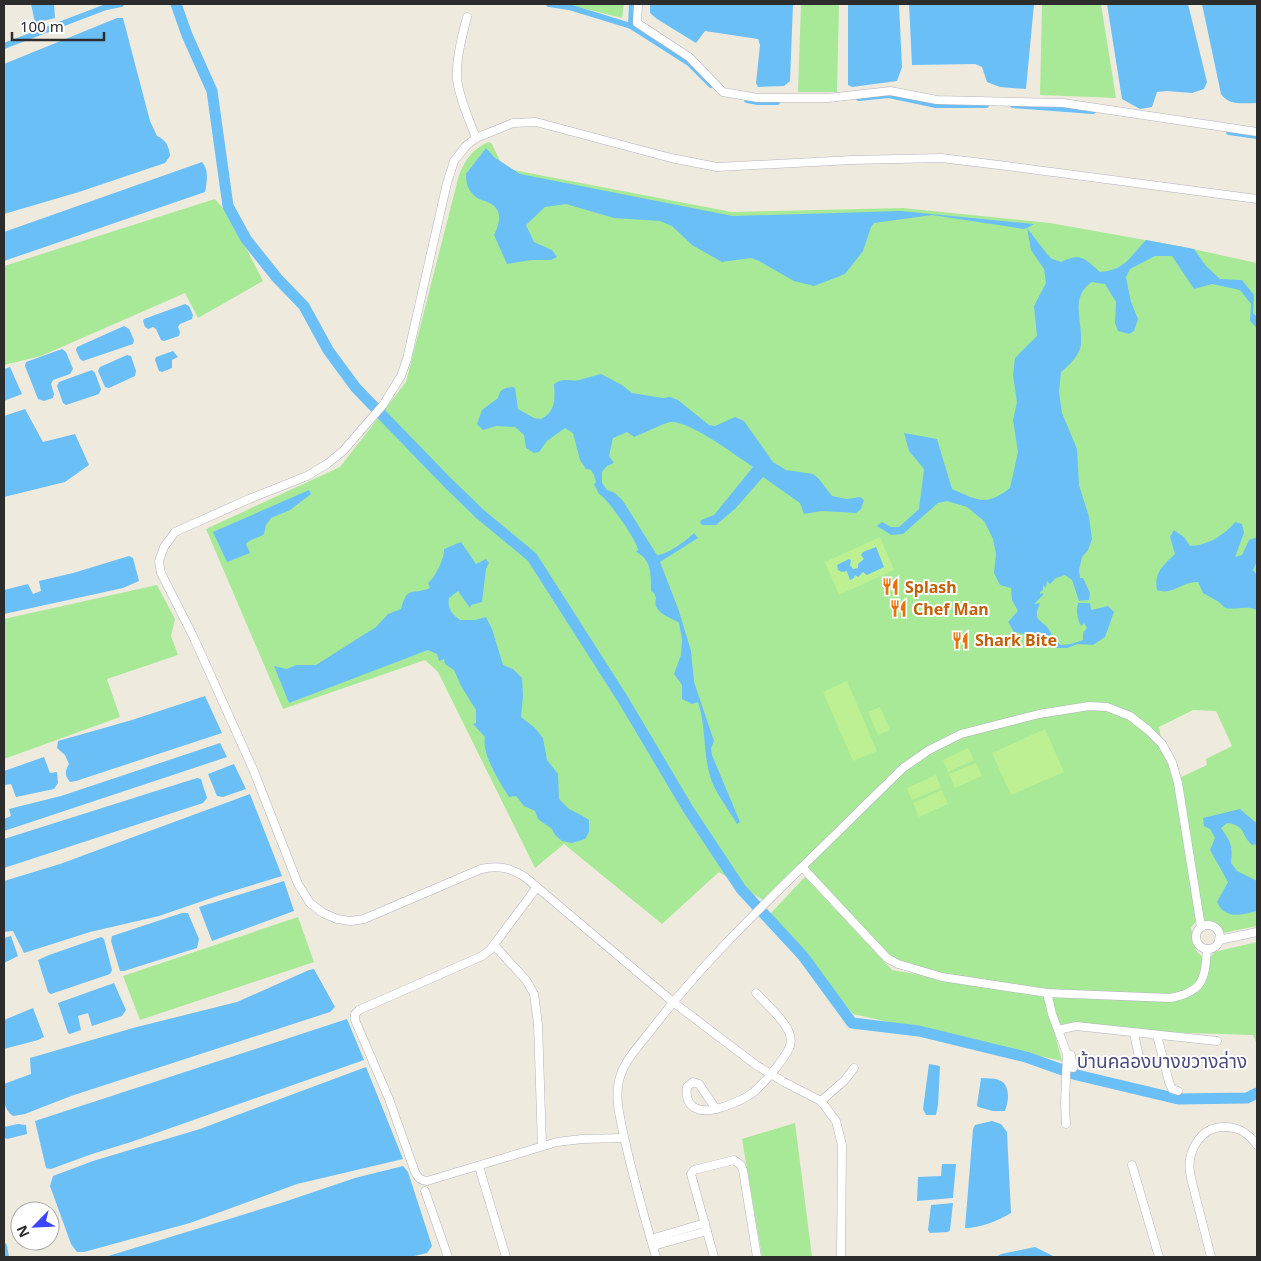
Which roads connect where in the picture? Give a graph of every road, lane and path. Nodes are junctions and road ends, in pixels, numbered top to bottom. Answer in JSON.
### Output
{"nodes":[{"id":1,"x":638,"y":4,"type":"edge"},
{"id":2,"x":467,"y":17,"type":"dead end"},
{"id":3,"x":1257,"y":132,"type":"edge"},
{"id":4,"x":476,"y":138,"type":"junction"},
{"id":5,"x":1257,"y":199,"type":"edge"},
{"id":6,"x":802,"y":868,"type":"junction"},
{"id":7,"x":537,"y":888,"type":"junction"},
{"id":8,"x":1201,"y":927,"type":"junction"},
{"id":9,"x":1257,"y":932,"type":"edge"},
{"id":10,"x":1219,"y":940,"type":"junction"},
{"id":11,"x":494,"y":946,"type":"junction"},
{"id":12,"x":1207,"y":949,"type":"junction"},
{"id":13,"x":756,"y":993,"type":"dead end"},
{"id":14,"x":1047,"y":993,"type":"junction"},
{"id":15,"x":673,"y":1002,"type":"junction"},
{"id":16,"x":1061,"y":1029,"type":"junction"},
{"id":17,"x":1134,"y":1032,"type":"junction"},
{"id":18,"x":1157,"y":1035,"type":"junction"},
{"id":19,"x":1216,"y":1041,"type":"dead end"},
{"id":20,"x":1139,"y":1057,"type":"dead end"},
{"id":21,"x":854,"y":1068,"type":"dead end"},
{"id":22,"x":770,"y":1074,"type":"junction"},
{"id":23,"x":1178,"y":1091,"type":"dead end"},
{"id":24,"x":821,"y":1101,"type":"junction"},
{"id":25,"x":716,"y":1109,"type":"dead end"},
{"id":26,"x":1066,"y":1124,"type":"dead end"},
{"id":27,"x":624,"y":1138,"type":"junction"},
{"id":28,"x":1257,"y":1145,"type":"edge"},
{"id":29,"x":542,"y":1146,"type":"junction"},
{"id":30,"x":1132,"y":1164,"type":"dead end"},
{"id":31,"x":480,"y":1170,"type":"dead end"},
{"id":32,"x":426,"y":1191,"type":"dead end"},
{"id":33,"x":706,"y":1227,"type":"junction"},
{"id":34,"x":652,"y":1242,"type":"junction"},
{"id":35,"x":448,"y":1257,"type":"edge"},
{"id":36,"x":506,"y":1257,"type":"edge"},
{"id":37,"x":656,"y":1257,"type":"edge"},
{"id":38,"x":714,"y":1257,"type":"edge"},
{"id":39,"x":757,"y":1257,"type":"edge"},
{"id":40,"x":841,"y":1257,"type":"edge"},
{"id":41,"x":1159,"y":1257,"type":"edge"},
{"id":42,"x":1211,"y":1257,"type":"edge"}],
"edges":[{"from":1,"to":3,"type":"street"},
{"from":2,"to":4,"type":"street"},
{"from":4,"to":5,"type":"street"},
{"from":4,"to":7,"type":"street"},
{"from":6,"to":8,"type":"street"},
{"from":6,"to":14,"type":"street"},
{"from":6,"to":15,"type":"street"},
{"from":7,"to":11,"type":"street"},
{"from":7,"to":15,"type":"street"},
{"from":8,"to":10,"type":"street"},
{"from":8,"to":12,"type":"street"},
{"from":9,"to":10,"type":"street"},
{"from":10,"to":12,"type":"street"},
{"from":11,"to":29,"type":"street"},
{"from":11,"to":29,"type":"street"},
{"from":12,"to":14,"type":"street"},
{"from":13,"to":22,"type":"street"},
{"from":14,"to":16,"type":"street"},
{"from":15,"to":22,"type":"street"},
{"from":15,"to":27,"type":"street"},
{"from":16,"to":17,"type":"street"},
{"from":16,"to":26,"type":"street"},
{"from":17,"to":18,"type":"street"},
{"from":17,"to":20,"type":"street"},
{"from":18,"to":19,"type":"street"},
{"from":18,"to":23,"type":"street"},
{"from":21,"to":24,"type":"street"},
{"from":22,"to":24,"type":"street"},
{"from":22,"to":25,"type":"street"},
{"from":24,"to":40,"type":"street"},
{"from":27,"to":29,"type":"street"},
{"from":27,"to":34,"type":"street"},
{"from":28,"to":42,"type":"street"},
{"from":30,"to":41,"type":"street"},
{"from":31,"to":36,"type":"street"},
{"from":32,"to":35,"type":"street"},
{"from":33,"to":34,"type":"street"},
{"from":33,"to":38,"type":"street"},
{"from":33,"to":39,"type":"street"},
{"from":34,"to":37,"type":"street"}]}
